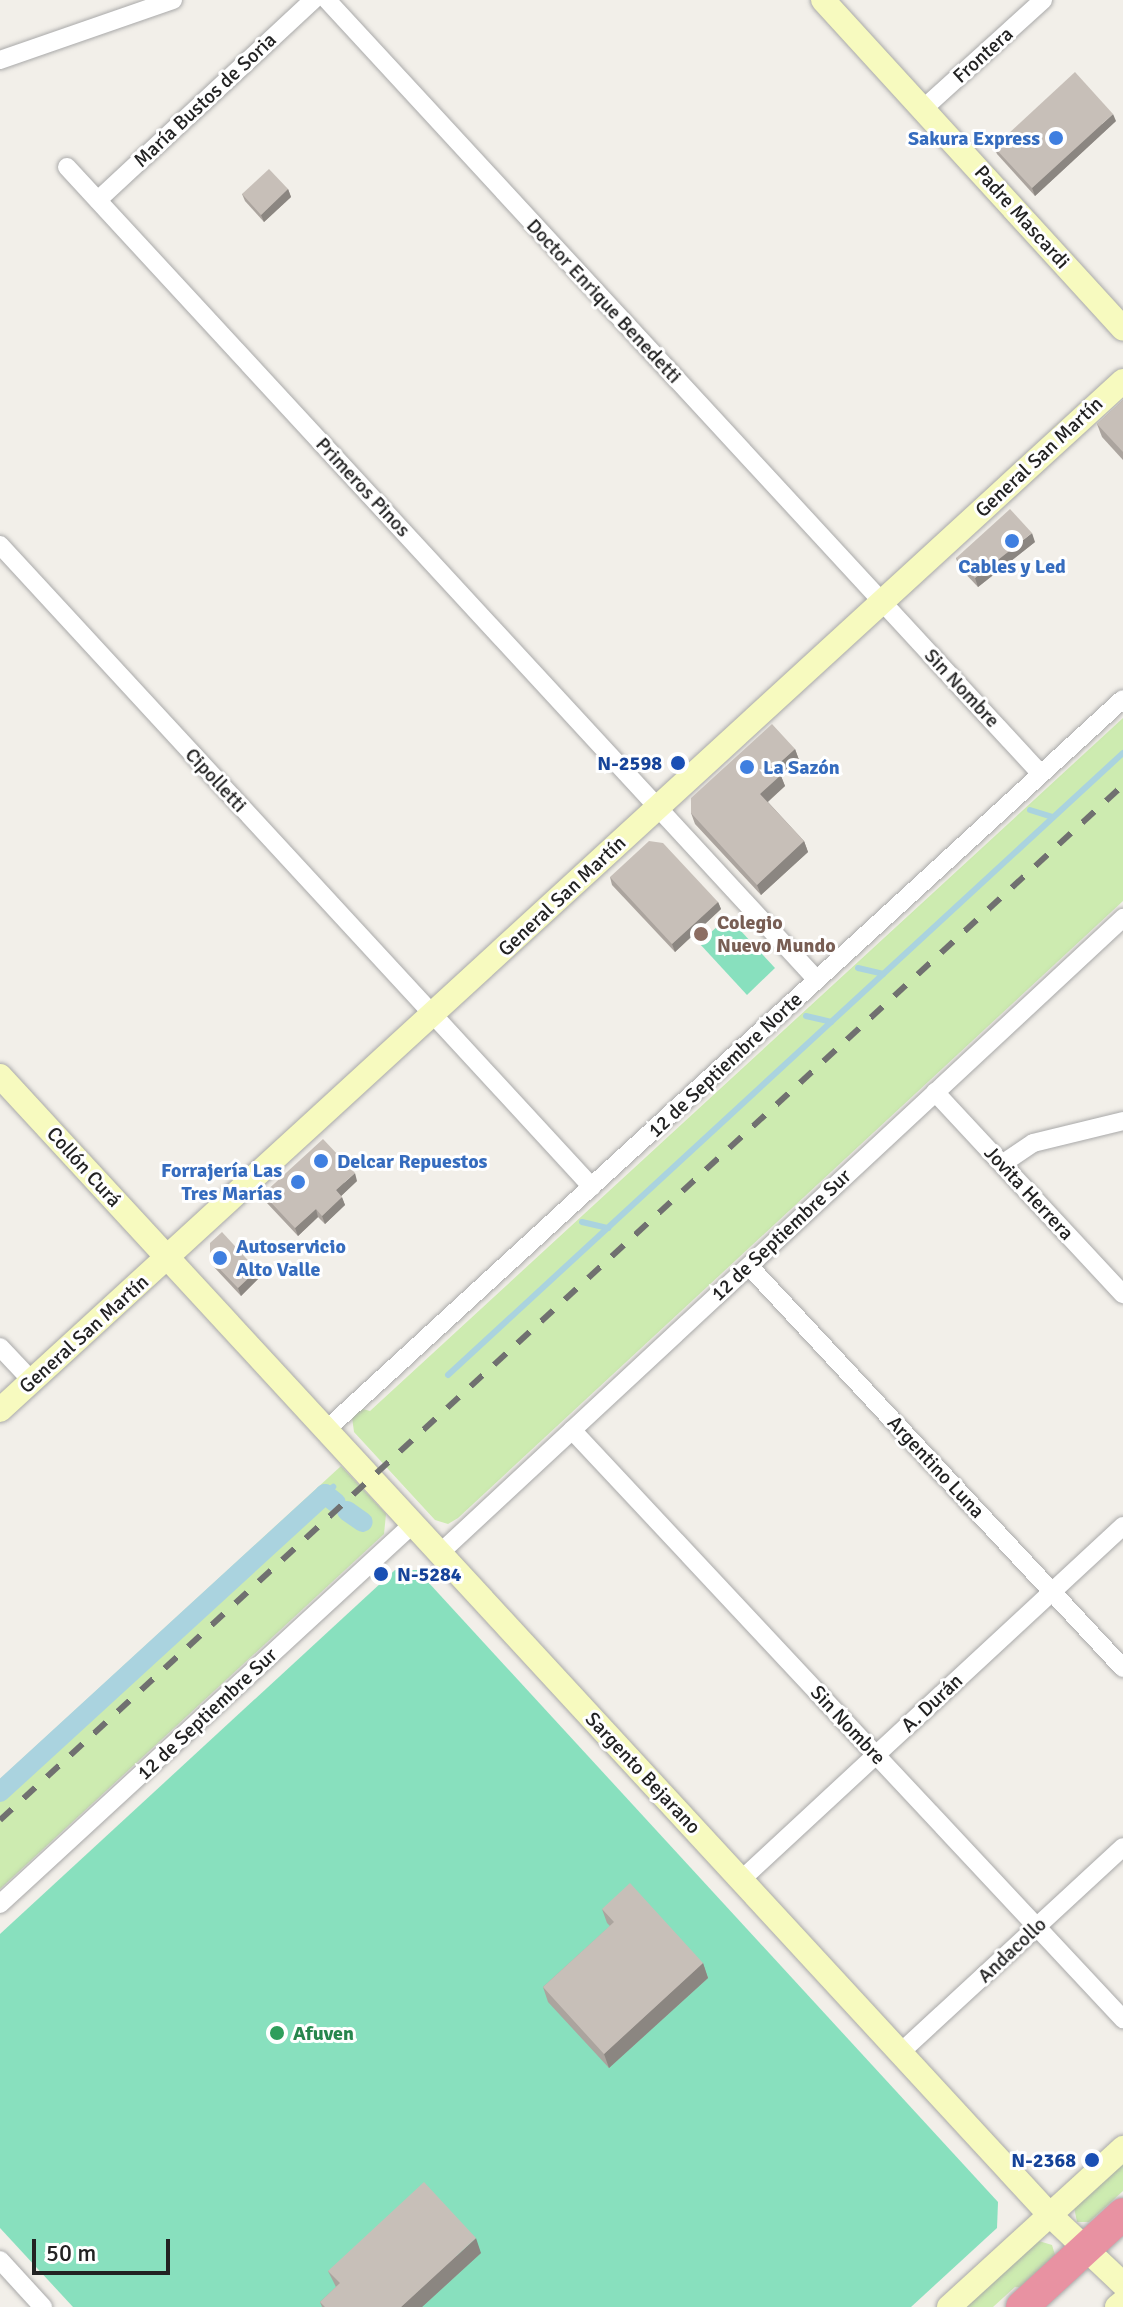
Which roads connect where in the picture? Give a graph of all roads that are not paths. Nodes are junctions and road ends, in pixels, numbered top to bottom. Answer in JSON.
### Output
{"nodes":[{"id":1,"x":173,"y":0,"type":"edge"},
{"id":2,"x":313,"y":0,"type":"edge"},
{"id":3,"x":327,"y":0,"type":"edge"},
{"id":4,"x":823,"y":0,"type":"edge"},
{"id":5,"x":1043,"y":0,"type":"edge"},
{"id":6,"x":0,"y":60,"type":"edge"},
{"id":7,"x":923,"y":109,"type":"junction"},
{"id":8,"x":67,"y":167,"type":"dead end"},
{"id":9,"x":98,"y":200,"type":"junction"},
{"id":10,"x":1123,"y":328,"type":"edge"},
{"id":11,"x":1123,"y":381,"type":"edge"},
{"id":12,"x":0,"y":545,"type":"edge"},
{"id":13,"x":882,"y":602,"type":"junction"},
{"id":14,"x":1123,"y":699,"type":"edge"},
{"id":15,"x":1041,"y":774,"type":"junction"},
{"id":16,"x":658,"y":807,"type":"junction"},
{"id":17,"x":1121,"y":925,"type":"edge"},
{"id":18,"x":817,"y":980,"type":"junction"},
{"id":19,"x":432,"y":1015,"type":"junction"},
{"id":20,"x":0,"y":1076,"type":"edge"},
{"id":21,"x":935,"y":1092,"type":"junction"},
{"id":22,"x":1123,"y":1121,"type":"edge"},
{"id":23,"x":1002,"y":1164,"type":"junction"},
{"id":24,"x":592,"y":1187,"type":"junction"},
{"id":25,"x":167,"y":1258,"type":"junction"},
{"id":26,"x":749,"y":1266,"type":"junction"},
{"id":27,"x":1123,"y":1294,"type":"edge"},
{"id":28,"x":0,"y":1347,"type":"edge"},
{"id":29,"x":32,"y":1381,"type":"junction"},
{"id":30,"x":0,"y":1410,"type":"edge"},
{"id":31,"x":326,"y":1430,"type":"junction"},
{"id":32,"x":572,"y":1430,"type":"junction"},
{"id":33,"x":413,"y":1524,"type":"junction"},
{"id":34,"x":1123,"y":1526,"type":"edge"},
{"id":35,"x":440,"y":1553,"type":"junction"},
{"id":36,"x":1052,"y":1592,"type":"junction"},
{"id":37,"x":1123,"y":1668,"type":"edge"},
{"id":38,"x":876,"y":1755,"type":"junction"},
{"id":39,"x":1123,"y":1847,"type":"edge"},
{"id":40,"x":741,"y":1880,"type":"junction"},
{"id":41,"x":0,"y":1904,"type":"edge"},
{"id":42,"x":1037,"y":1927,"type":"junction"},
{"id":43,"x":1123,"y":2019,"type":"edge"},
{"id":44,"x":901,"y":2052,"type":"junction"},
{"id":45,"x":1123,"y":2148,"type":"edge"},
{"id":46,"x":1123,"y":2214,"type":"edge"},
{"id":47,"x":1050,"y":2215,"type":"junction"},
{"id":48,"x":0,"y":2260,"type":"edge"},
{"id":49,"x":1108,"y":2260,"type":"edge"},
{"id":50,"x":1123,"y":2302,"type":"edge"},
{"id":51,"x":43,"y":2307,"type":"edge"},
{"id":52,"x":949,"y":2307,"type":"edge"},
{"id":53,"x":1022,"y":2307,"type":"edge"},
{"id":54,"x":1054,"y":2307,"type":"edge"},
{"id":55,"x":1117,"y":2307,"type":"edge"}],
"edges":[{"from":1,"to":6,"type":"street"},
{"from":2,"to":9,"type":"street","name":"María Bustos de Soria"},
{"from":3,"to":13,"type":"street","name":"Doctor Enrique Benedetti"},
{"from":4,"to":7,"type":"main road","name":"Padre Mascardi"},
{"from":5,"to":7,"type":"street","name":"Frontera"},
{"from":7,"to":10,"type":"main road","name":"Padre Mascardi"},
{"from":8,"to":9,"type":"street","name":"Primeros Pinos"},
{"from":9,"to":16,"type":"street","name":"Primeros Pinos"},
{"from":11,"to":13,"type":"main road","name":"General San Martín"},
{"from":12,"to":19,"type":"street","name":"Cipolletti"},
{"from":13,"to":15,"type":"street","name":"Sin Nombre"},
{"from":13,"to":16,"type":"main road","name":"General San Martín"},
{"from":14,"to":15,"type":"street","name":"12 de Septiembre Norte"},
{"from":15,"to":18,"type":"street","name":"12 de Septiembre Norte"},
{"from":16,"to":18,"type":"street"},
{"from":16,"to":19,"type":"main road","name":"General San Martín"},
{"from":17,"to":21,"type":"street","name":"12 de Septiembre Sur"},
{"from":18,"to":24,"type":"street","name":"12 de Septiembre Norte"},
{"from":19,"to":24,"type":"street"},
{"from":19,"to":25,"type":"main road","name":"General San Martín"},
{"from":20,"to":25,"type":"main road","name":"Collón Curá"},
{"from":21,"to":23,"type":"street","name":"Jovita Herrera"},
{"from":21,"to":26,"type":"street","name":"12 de Septiembre Sur"},
{"from":22,"to":23,"type":"street"},
{"from":23,"to":27,"type":"street","name":"Jovita Herrera"},
{"from":24,"to":31,"type":"street","name":"12 de Septiembre Norte"},
{"from":25,"to":29,"type":"main road","name":"General San Martín"},
{"from":25,"to":31,"type":"main road","name":"Sargento Bejarano"},
{"from":26,"to":32,"type":"street","name":"12 de Septiembre Sur"},
{"from":26,"to":36,"type":"street","name":"Argentino Luna"},
{"from":28,"to":29,"type":"street"},
{"from":29,"to":30,"type":"main road","name":"General San Martín"},
{"from":31,"to":33,"type":"main road","name":"Sargento Bejarano"},
{"from":32,"to":35,"type":"street","name":"12 de Septiembre Sur"},
{"from":32,"to":38,"type":"street","name":"Sin Nombre"},
{"from":33,"to":35,"type":"main road","name":"Sargento Bejarano"},
{"from":33,"to":41,"type":"street","name":"12 de Septiembre Sur"},
{"from":34,"to":36,"type":"street","name":"A. Durán"},
{"from":35,"to":40,"type":"main road","name":"Sargento Bejarano"},
{"from":36,"to":37,"type":"street","name":"Argentino Luna"},
{"from":36,"to":38,"type":"street","name":"A. Durán"},
{"from":38,"to":40,"type":"street","name":"A. Durán"},
{"from":38,"to":42,"type":"street","name":"Sin Nombre"},
{"from":39,"to":42,"type":"street","name":"Andacollo"},
{"from":40,"to":44,"type":"main road","name":"Sargento Bejarano"},
{"from":42,"to":43,"type":"street","name":"Sin Nombre"},
{"from":42,"to":44,"type":"street","name":"Andacollo"},
{"from":44,"to":47,"type":"main road","name":"Sargento Bejarano"},
{"from":45,"to":47,"type":"main road"},
{"from":46,"to":49,"type":"highway"},
{"from":47,"to":49,"type":"main road","name":"Sargento Bejarano"},
{"from":47,"to":52,"type":"main road"},
{"from":48,"to":51,"type":"street"},
{"from":49,"to":53,"type":"highway"},
{"from":49,"to":54,"type":"highway"},
{"from":50,"to":55,"type":"main road"}]}
